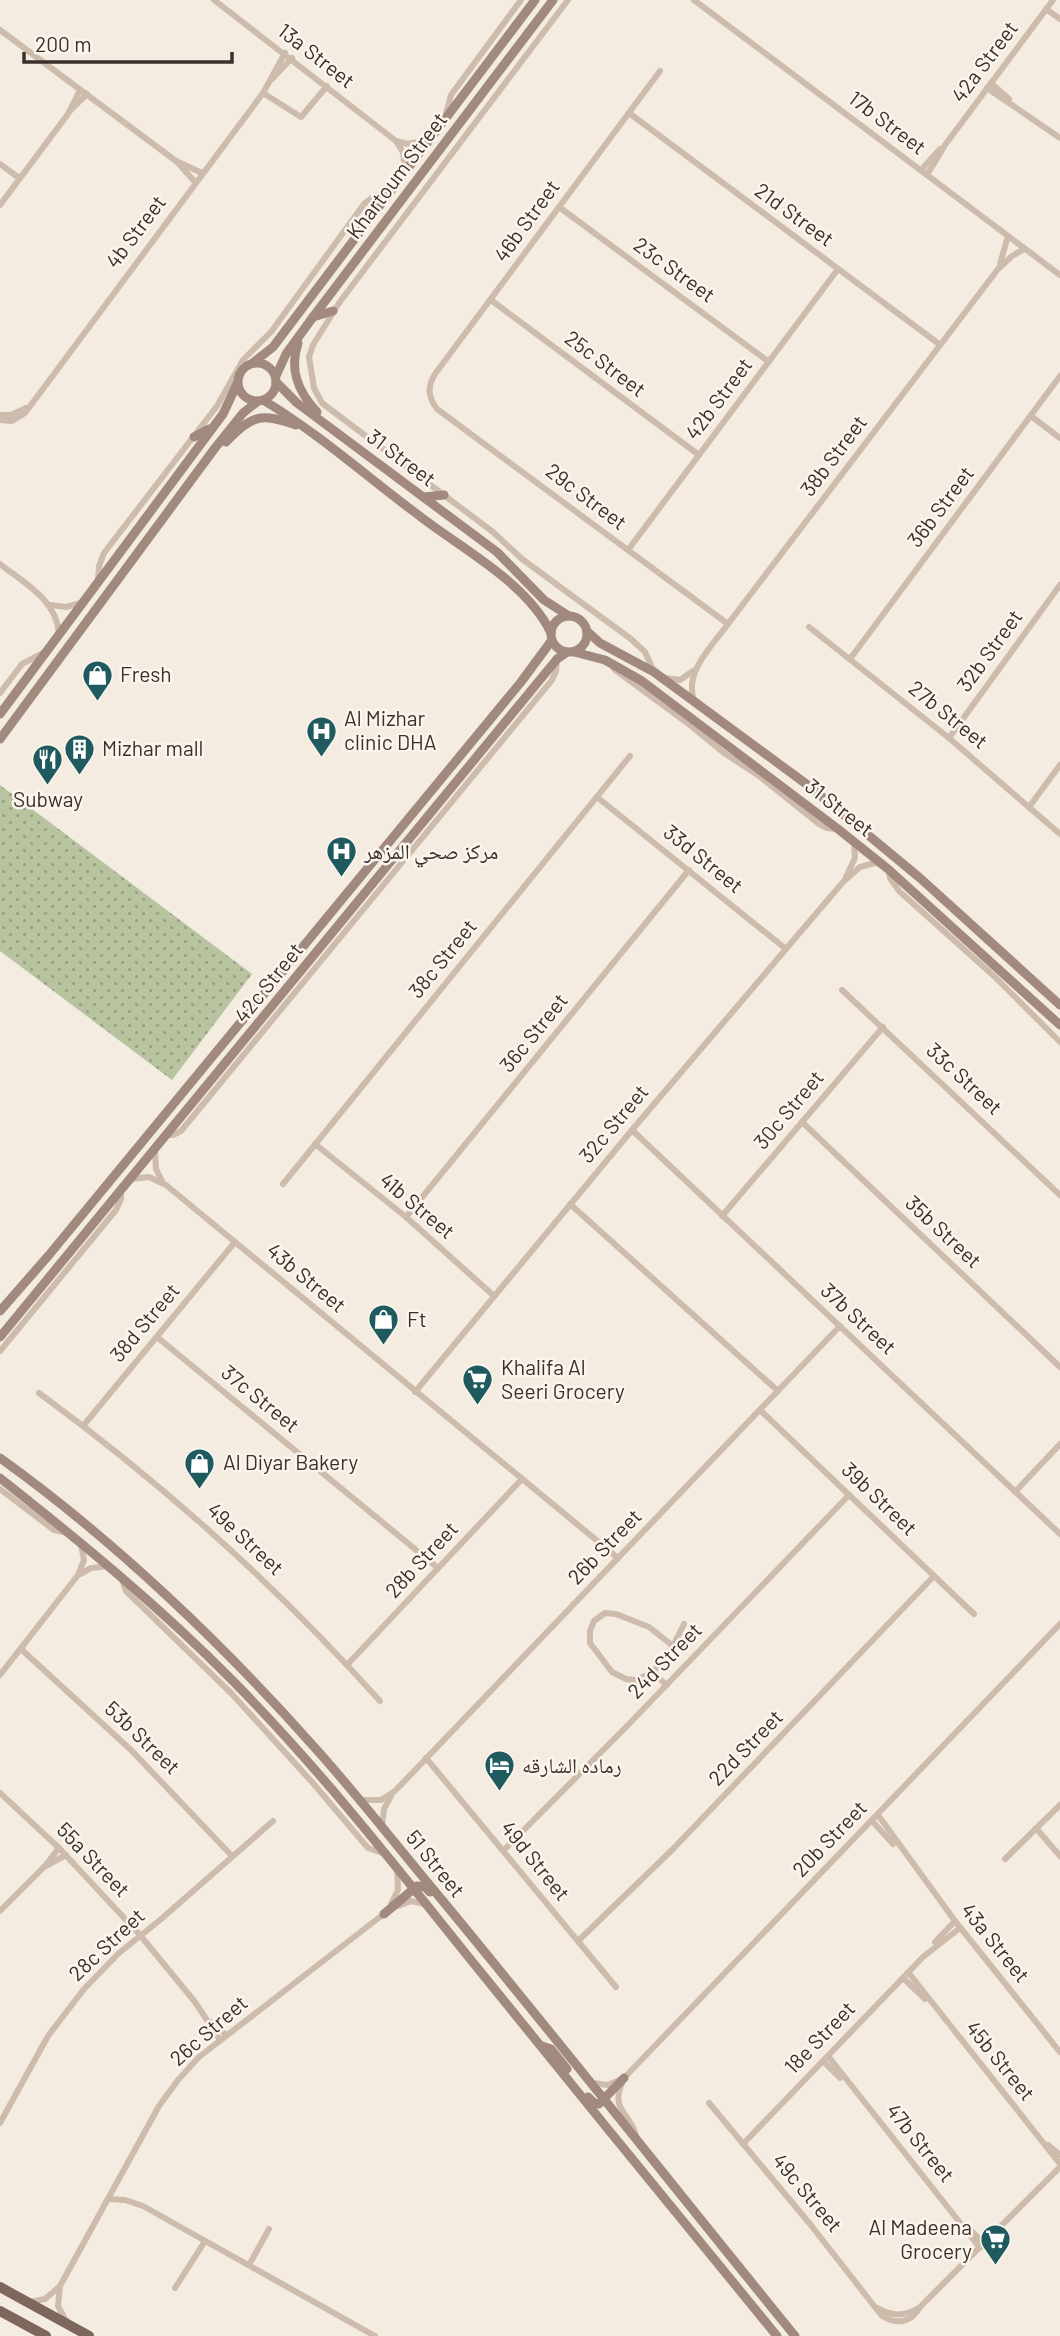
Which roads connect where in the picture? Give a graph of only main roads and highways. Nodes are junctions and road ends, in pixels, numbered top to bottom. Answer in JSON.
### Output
{"nodes":[{"id":1,"x":0,"y":2287,"type":"edge"},
{"id":2,"x":0,"y":2311,"type":"edge"},
{"id":3,"x":46,"y":2336,"type":"edge"},
{"id":4,"x":89,"y":2336,"type":"edge"}],
"edges":[{"from":1,"to":4,"type":"main road"},
{"from":2,"to":3,"type":"main road"}]}
